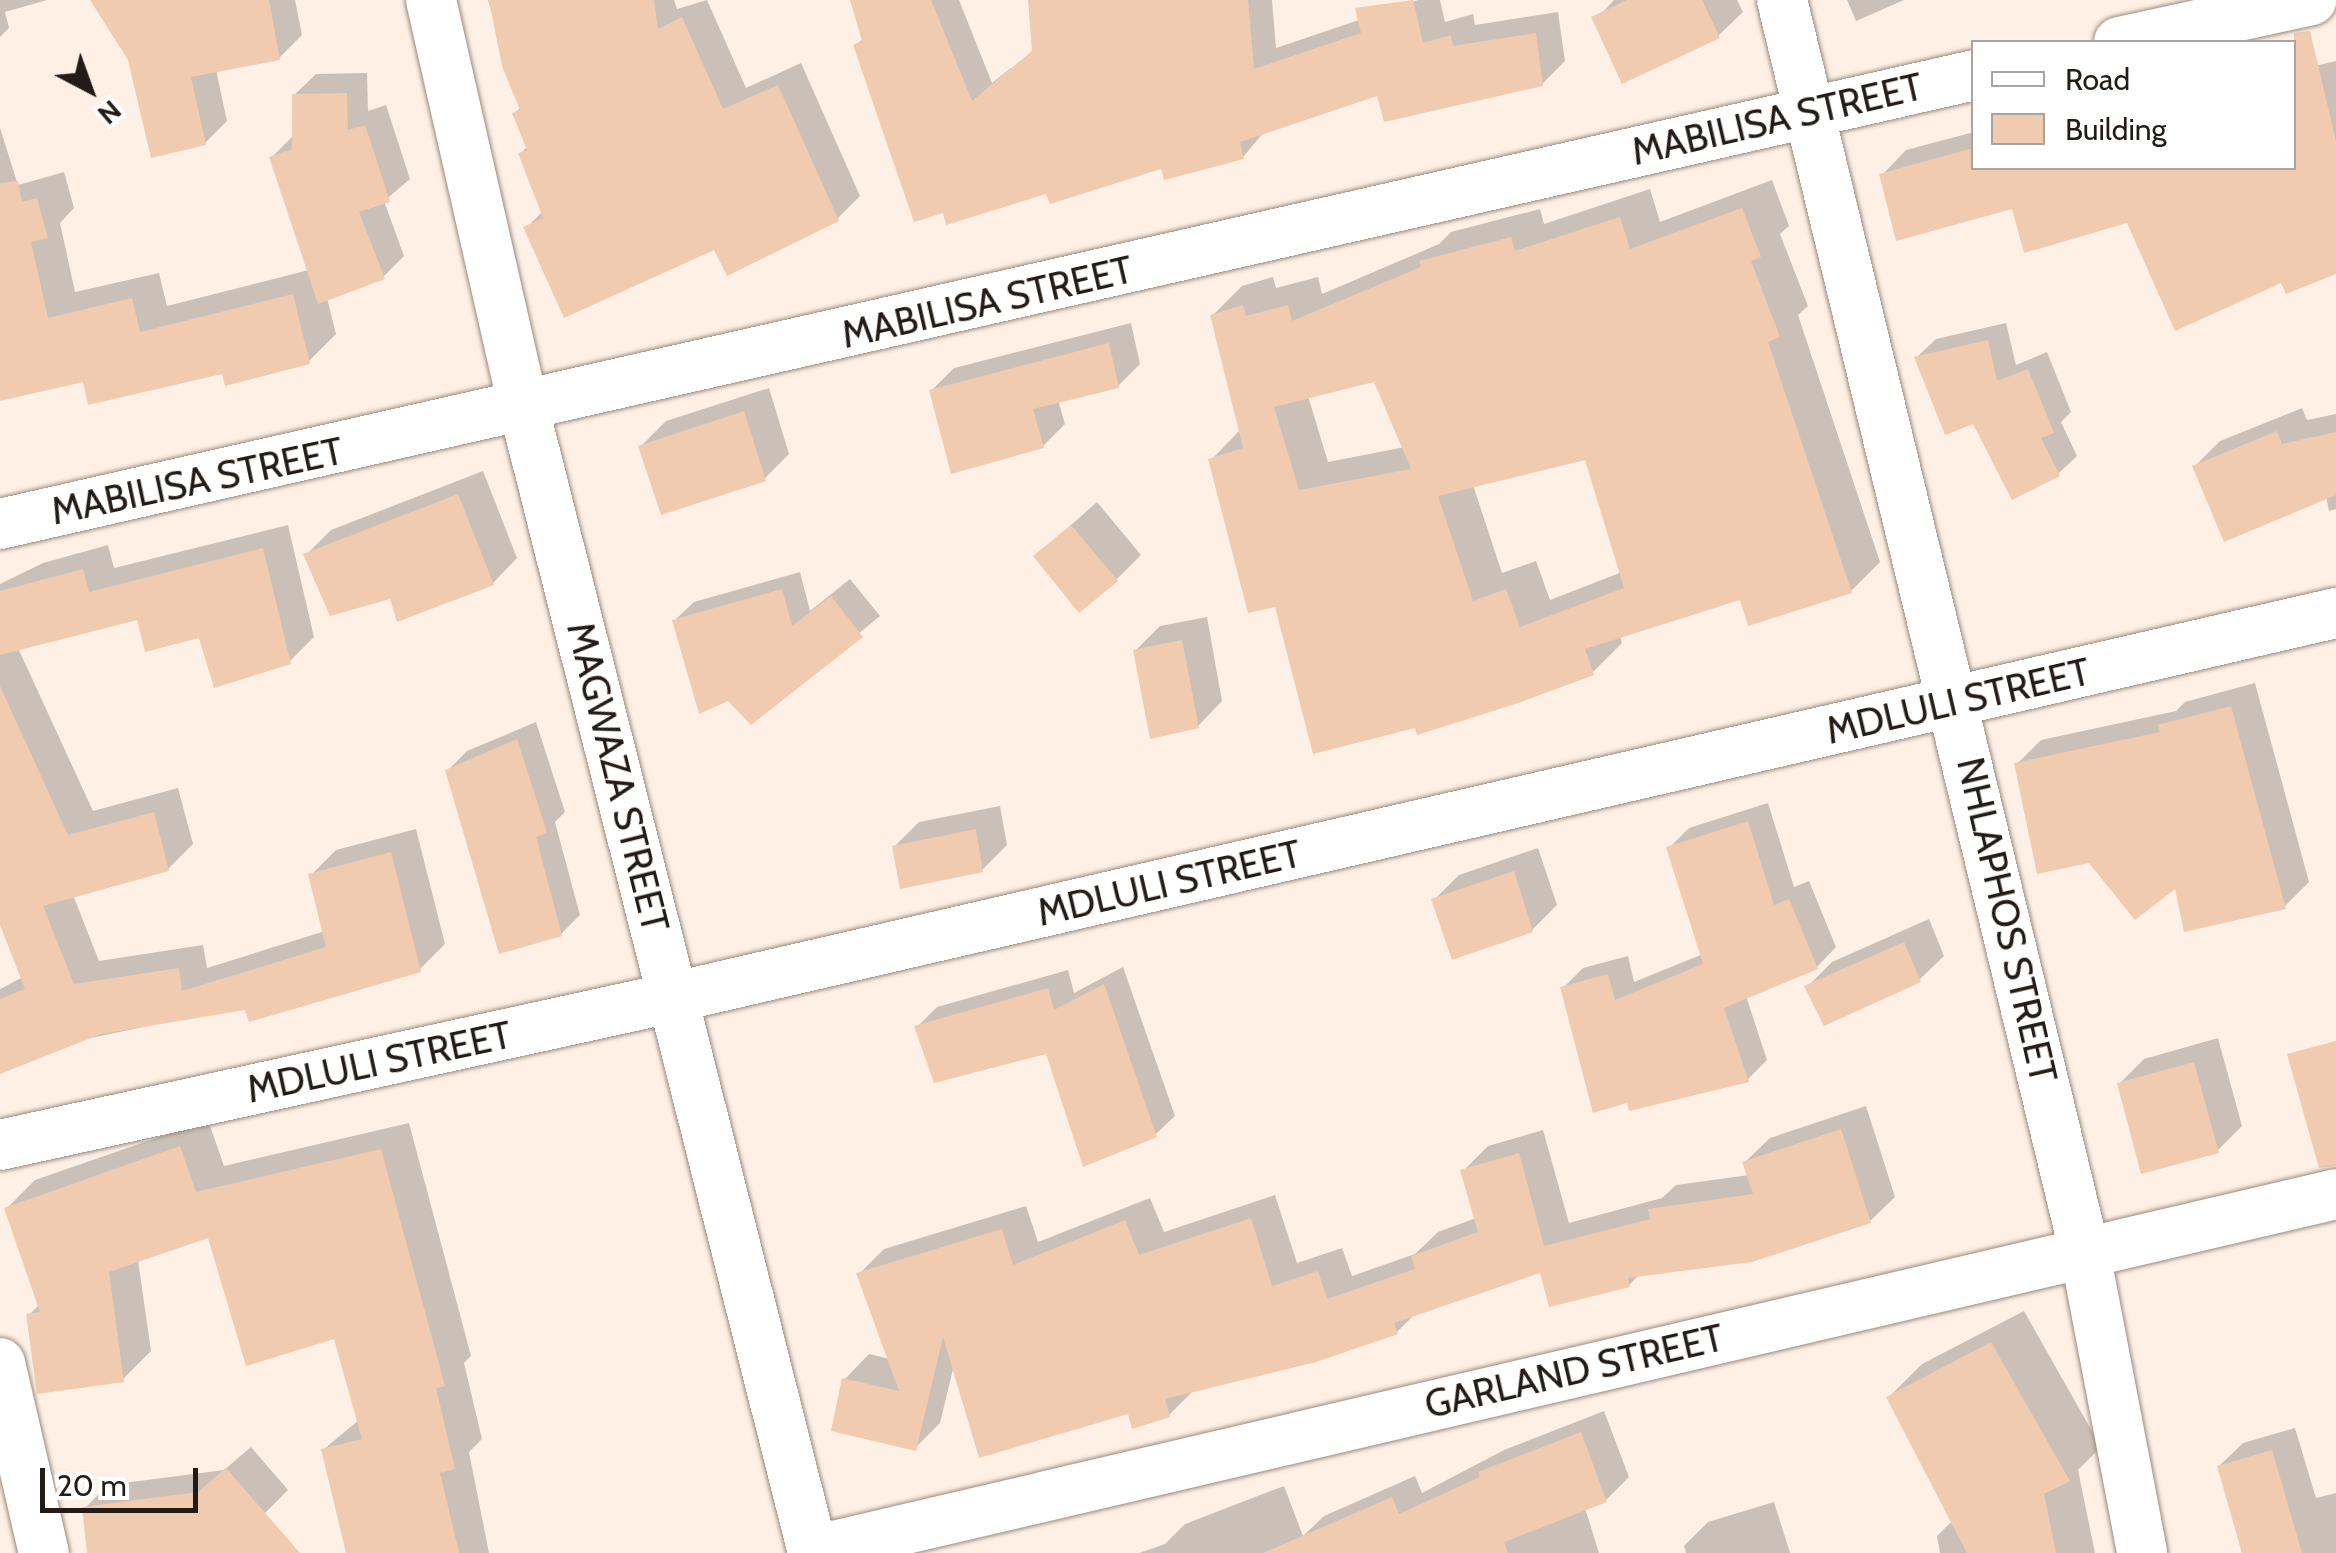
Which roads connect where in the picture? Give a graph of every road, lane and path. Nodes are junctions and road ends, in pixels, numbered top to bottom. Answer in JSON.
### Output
{"nodes":[{"id":1,"x":432,"y":0,"type":"edge"},
{"id":2,"x":1782,"y":0,"type":"edge"},
{"id":3,"x":2311,"y":0,"type":"edge"},
{"id":4,"x":2128,"y":40,"type":"edge"},
{"id":5,"x":1971,"y":76,"type":"edge"},
{"id":6,"x":1804,"y":112,"type":"junction"},
{"id":7,"x":524,"y":409,"type":"junction"},
{"id":8,"x":0,"y":524,"type":"edge"},
{"id":9,"x":2336,"y":613,"type":"edge"},
{"id":10,"x":1956,"y":702,"type":"junction"},
{"id":11,"x":674,"y":998,"type":"junction"},
{"id":12,"x":0,"y":1145,"type":"edge"},
{"id":13,"x":2336,"y":1194,"type":"edge"},
{"id":14,"x":2085,"y":1253,"type":"junction"},
{"id":15,"x":0,"y":1362,"type":"edge"},
{"id":16,"x":812,"y":1552,"type":"edge"},
{"id":17,"x":44,"y":1553,"type":"edge"},
{"id":18,"x":2142,"y":1553,"type":"edge"}],
"edges":[{"from":1,"to":7,"type":"street","name":"MAGWAZA STREET"},
{"from":2,"to":6,"type":"street","name":"NHLAPHOS STREET"},
{"from":3,"to":4,"type":"street"},
{"from":5,"to":6,"type":"street","name":"MABILISA STREET"},
{"from":6,"to":7,"type":"street","name":"MABILISA STREET"},
{"from":6,"to":10,"type":"street","name":"NHLAPHOS STREET"},
{"from":7,"to":8,"type":"street","name":"MABILISA STREET"},
{"from":7,"to":11,"type":"street","name":"MAGWAZA STREET"},
{"from":9,"to":10,"type":"street","name":"MDLULI STREET"},
{"from":10,"to":11,"type":"street","name":"MDLULI STREET"},
{"from":10,"to":14,"type":"street","name":"NHLAPHOS STREET"},
{"from":11,"to":12,"type":"street","name":"MDLULI STREET"},
{"from":11,"to":16,"type":"street","name":"MAGWAZA STREET"},
{"from":13,"to":14,"type":"street","name":"GARLAND STREET"},
{"from":14,"to":16,"type":"street","name":"GARLAND STREET"},
{"from":14,"to":18,"type":"street","name":"NHLAPHOS STREET"},
{"from":15,"to":17,"type":"street"}]}
